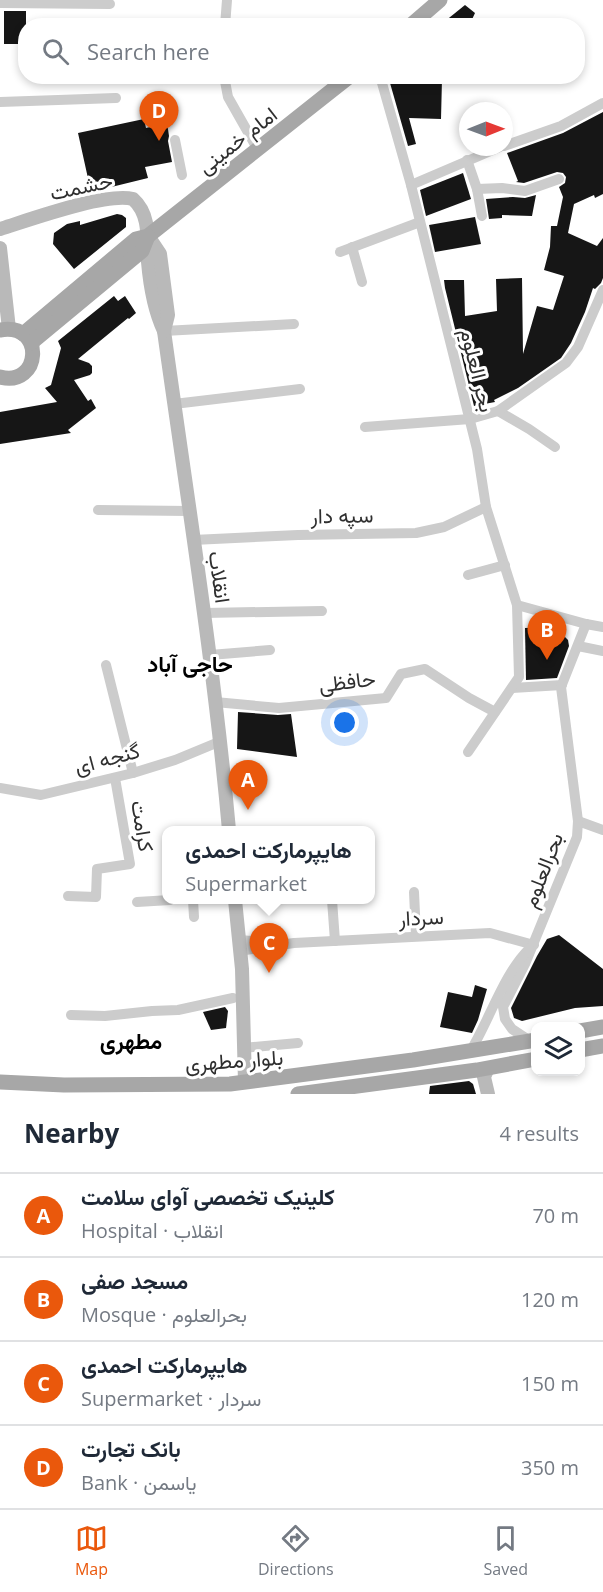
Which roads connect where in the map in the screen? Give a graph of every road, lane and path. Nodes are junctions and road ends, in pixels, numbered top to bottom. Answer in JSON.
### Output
{"nodes":[{"id":1,"x":227,"y":0,"type":"edge"},
{"id":2,"x":440,"y":0,"type":"edge"},
{"id":3,"x":0,"y":3,"type":"edge"},
{"id":4,"x":110,"y":4,"type":"dead end"},
{"id":5,"x":226,"y":18,"type":"edge"},
{"id":6,"x":419,"y":18,"type":"edge"},
{"id":7,"x":226,"y":84,"type":"edge"},
{"id":8,"x":340,"y":84,"type":"edge"},
{"id":9,"x":382,"y":84,"type":"edge"},
{"id":10,"x":116,"y":98,"type":"dead end"},
{"id":11,"x":0,"y":102,"type":"edge"},
{"id":12,"x":603,"y":103,"type":"edge"},
{"id":13,"x":175,"y":140,"type":"dead end"},
{"id":14,"x":513,"y":142,"type":"edge"},
{"id":15,"x":258,"y":150,"type":"junction"},
{"id":16,"x":477,"y":156,"type":"edge"},
{"id":17,"x":467,"y":160,"type":"junction"},
{"id":18,"x":182,"y":175,"type":"dead end"},
{"id":19,"x":558,"y":179,"type":"dead end"},
{"id":20,"x":411,"y":185,"type":"junction"},
{"id":21,"x":477,"y":189,"type":"junction"},
{"id":22,"x":482,"y":216,"type":"dead end"},
{"id":23,"x":420,"y":222,"type":"junction"},
{"id":24,"x":0,"y":229,"type":"edge"},
{"id":25,"x":148,"y":236,"type":"junction"},
{"id":26,"x":352,"y":247,"type":"junction"},
{"id":27,"x":0,"y":248,"type":"edge"},
{"id":28,"x":340,"y":252,"type":"dead end"},
{"id":29,"x":362,"y":282,"type":"dead end"},
{"id":30,"x":603,"y":290,"type":"edge"},
{"id":31,"x":294,"y":324,"type":"dead end"},
{"id":32,"x":164,"y":331,"type":"junction"},
{"id":33,"x":16,"y":334,"type":"edge"},
{"id":34,"x":0,"y":377,"type":"edge"},
{"id":35,"x":300,"y":389,"type":"dead end"},
{"id":36,"x":174,"y":404,"type":"junction"},
{"id":37,"x":498,"y":411,"type":"junction"},
{"id":38,"x":470,"y":419,"type":"junction"},
{"id":39,"x":365,"y":427,"type":"dead end"},
{"id":40,"x":555,"y":447,"type":"dead end"},
{"id":41,"x":486,"y":507,"type":"junction"},
{"id":42,"x":98,"y":510,"type":"dead end"},
{"id":43,"x":189,"y":511,"type":"junction"},
{"id":44,"x":193,"y":540,"type":"junction"},
{"id":45,"x":504,"y":566,"type":"junction"},
{"id":46,"x":468,"y":575,"type":"dead end"},
{"id":47,"x":517,"y":605,"type":"junction"},
{"id":48,"x":322,"y":611,"type":"dead end"},
{"id":49,"x":204,"y":613,"type":"junction"},
{"id":50,"x":586,"y":624,"type":"junction"},
{"id":51,"x":603,"y":627,"type":"edge"},
{"id":52,"x":578,"y":646,"type":"junction"},
{"id":53,"x":270,"y":650,"type":"dead end"},
{"id":54,"x":603,"y":651,"type":"edge"},
{"id":55,"x":210,"y":655,"type":"junction"},
{"id":56,"x":106,"y":665,"type":"dead end"},
{"id":57,"x":562,"y":685,"type":"junction"},
{"id":58,"x":512,"y":688,"type":"junction"},
{"id":59,"x":215,"y":702,"type":"junction"},
{"id":60,"x":495,"y":712,"type":"junction"},
{"id":61,"x":221,"y":741,"type":"junction"},
{"id":62,"x":468,"y":752,"type":"dead end"},
{"id":63,"x":133,"y":773,"type":"junction"},
{"id":64,"x":115,"y":778,"type":"junction"},
{"id":65,"x":0,"y":788,"type":"edge"},
{"id":66,"x":578,"y":821,"type":"junction"},
{"id":67,"x":229,"y":826,"type":"edge"},
{"id":68,"x":603,"y":830,"type":"edge"},
{"id":69,"x":414,"y":892,"type":"dead end"},
{"id":70,"x":68,"y":896,"type":"dead end"},
{"id":71,"x":162,"y":900,"type":"edge"},
{"id":72,"x":137,"y":902,"type":"dead end"},
{"id":73,"x":193,"y":904,"type":"edge"},
{"id":74,"x":234,"y":904,"type":"edge"},
{"id":75,"x":332,"y":904,"type":"edge"},
{"id":76,"x":194,"y":917,"type":"dead end"},
{"id":77,"x":416,"y":936,"type":"junction"},
{"id":78,"x":335,"y":941,"type":"junction"},
{"id":79,"x":534,"y":945,"type":"junction"},
{"id":80,"x":238,"y":946,"type":"junction"},
{"id":81,"x":233,"y":998,"type":"junction"},
{"id":82,"x":71,"y":1015,"type":"dead end"},
{"id":83,"x":603,"y":1027,"type":"edge"},
{"id":84,"x":585,"y":1030,"type":"edge"},
{"id":85,"x":531,"y":1040,"type":"edge"},
{"id":86,"x":531,"y":1041,"type":"edge"},
{"id":87,"x":298,"y":1043,"type":"dead end"},
{"id":88,"x":603,"y":1046,"type":"edge"},
{"id":89,"x":243,"y":1048,"type":"junction"},
{"id":90,"x":585,"y":1049,"type":"edge"},
{"id":91,"x":477,"y":1050,"type":"junction"},
{"id":92,"x":531,"y":1060,"type":"edge"},
{"id":93,"x":482,"y":1069,"type":"junction"},
{"id":94,"x":0,"y":1082,"type":"edge"},
{"id":95,"x":247,"y":1087,"type":"edge"},
{"id":96,"x":298,"y":1094,"type":"edge"},
{"id":97,"x":483,"y":1094,"type":"edge"},
{"id":98,"x":488,"y":1094,"type":"edge"}],
"edges":[{"from":1,"to":5,"type":"street"},
{"from":2,"to":6,"type":"main road"},
{"from":3,"to":4,"type":"street"},
{"from":7,"to":15,"type":"street"},
{"from":8,"to":15,"type":"main road","name":"امام خمینی"},
{"from":9,"to":20,"type":"street","name":"بحر العلوم"},
{"from":10,"to":11,"type":"street"},
{"from":12,"to":14,"type":"street"},
{"from":13,"to":18,"type":"street"},
{"from":15,"to":25,"type":"main road","name":"امام خمینی"},
{"from":16,"to":17,"type":"street"},
{"from":17,"to":20,"type":"street"},
{"from":17,"to":21,"type":"street"},
{"from":19,"to":21,"type":"street"},
{"from":20,"to":23,"type":"street","name":"بحر العلوم"},
{"from":21,"to":22,"type":"street"},
{"from":23,"to":26,"type":"street"},
{"from":23,"to":38,"type":"street","name":"بحر العلوم"},
{"from":24,"to":25,"type":"main road","name":"حشمت"},
{"from":25,"to":32,"type":"main road","name":"انقلاب"},
{"from":25,"to":33,"type":"main road","name":"امام خمینی"},
{"from":26,"to":28,"type":"street"},
{"from":26,"to":29,"type":"street"},
{"from":27,"to":33,"type":"main road"},
{"from":30,"to":37,"type":"street"},
{"from":31,"to":32,"type":"street"},
{"from":32,"to":36,"type":"main road","name":"انقلاب"},
{"from":33,"to":34,"type":"main road"},
{"from":35,"to":36,"type":"street"},
{"from":36,"to":43,"type":"main road","name":"انقلاب"},
{"from":37,"to":38,"type":"street"},
{"from":37,"to":40,"type":"street"},
{"from":38,"to":39,"type":"street"},
{"from":38,"to":41,"type":"street","name":"بحر العلوم"},
{"from":41,"to":44,"type":"street","name":"سپه دار"},
{"from":41,"to":45,"type":"street","name":"بحر العلوم"},
{"from":42,"to":43,"type":"street"},
{"from":43,"to":44,"type":"main road","name":"انقلاب"},
{"from":44,"to":49,"type":"main road","name":"انقلاب"},
{"from":45,"to":46,"type":"street"},
{"from":45,"to":47,"type":"street","name":"بحر العلوم"},
{"from":47,"to":50,"type":"street"},
{"from":47,"to":58,"type":"street"},
{"from":48,"to":49,"type":"street"},
{"from":49,"to":55,"type":"main road","name":"انقلاب"},
{"from":50,"to":51,"type":"street"},
{"from":50,"to":52,"type":"street","name":"بحرالعلوم"},
{"from":52,"to":54,"type":"street"},
{"from":52,"to":57,"type":"street","name":"بحرالعلوم"},
{"from":53,"to":55,"type":"street"},
{"from":55,"to":59,"type":"main road","name":"انقلاب"},
{"from":56,"to":63,"type":"street"},
{"from":57,"to":58,"type":"street"},
{"from":57,"to":66,"type":"street","name":"بحرالعلوم"},
{"from":58,"to":60,"type":"street"},
{"from":59,"to":60,"type":"street","name":"حافظی"},
{"from":59,"to":61,"type":"main road","name":"انقلاب"},
{"from":60,"to":62,"type":"street"},
{"from":61,"to":63,"type":"street","name":"گنجه ای"},
{"from":61,"to":67,"type":"main road","name":"انقلاب"},
{"from":63,"to":64,"type":"street","name":"گنجه ای"},
{"from":64,"to":65,"type":"street","name":"گنجه ای"},
{"from":64,"to":70,"type":"street","name":"کرامت"},
{"from":66,"to":68,"type":"street"},
{"from":66,"to":79,"type":"street","name":"بحرالعلوم"},
{"from":69,"to":77,"type":"street"},
{"from":71,"to":72,"type":"street"},
{"from":73,"to":76,"type":"street"},
{"from":74,"to":80,"type":"main road"},
{"from":75,"to":78,"type":"street"},
{"from":77,"to":78,"type":"street","name":"سردار"},
{"from":77,"to":79,"type":"street","name":"سردار"},
{"from":78,"to":80,"type":"street","name":"سردار"},
{"from":79,"to":85,"type":"street","name":"بحرالعلوم"},
{"from":79,"to":91,"type":"street"},
{"from":80,"to":81,"type":"main road"},
{"from":80,"to":89,"type":"main road"},
{"from":81,"to":82,"type":"street"},
{"from":81,"to":95,"type":"main road"},
{"from":83,"to":84,"type":"main road"},
{"from":86,"to":91,"type":"main road","name":"بلوار مطهری"},
{"from":87,"to":89,"type":"street"},
{"from":88,"to":90,"type":"main road"},
{"from":89,"to":95,"type":"main road"},
{"from":91,"to":93,"type":"main road"},
{"from":91,"to":95,"type":"main road","name":"بلوار مطهری"},
{"from":92,"to":93,"type":"main road","name":"بلوار مطهری"},
{"from":93,"to":96,"type":"main road","name":"بلوار مطهری"},
{"from":93,"to":97,"type":"main road"},
{"from":93,"to":98,"type":"main road"},
{"from":94,"to":95,"type":"main road","name":"بلوار مطهری"}]}
